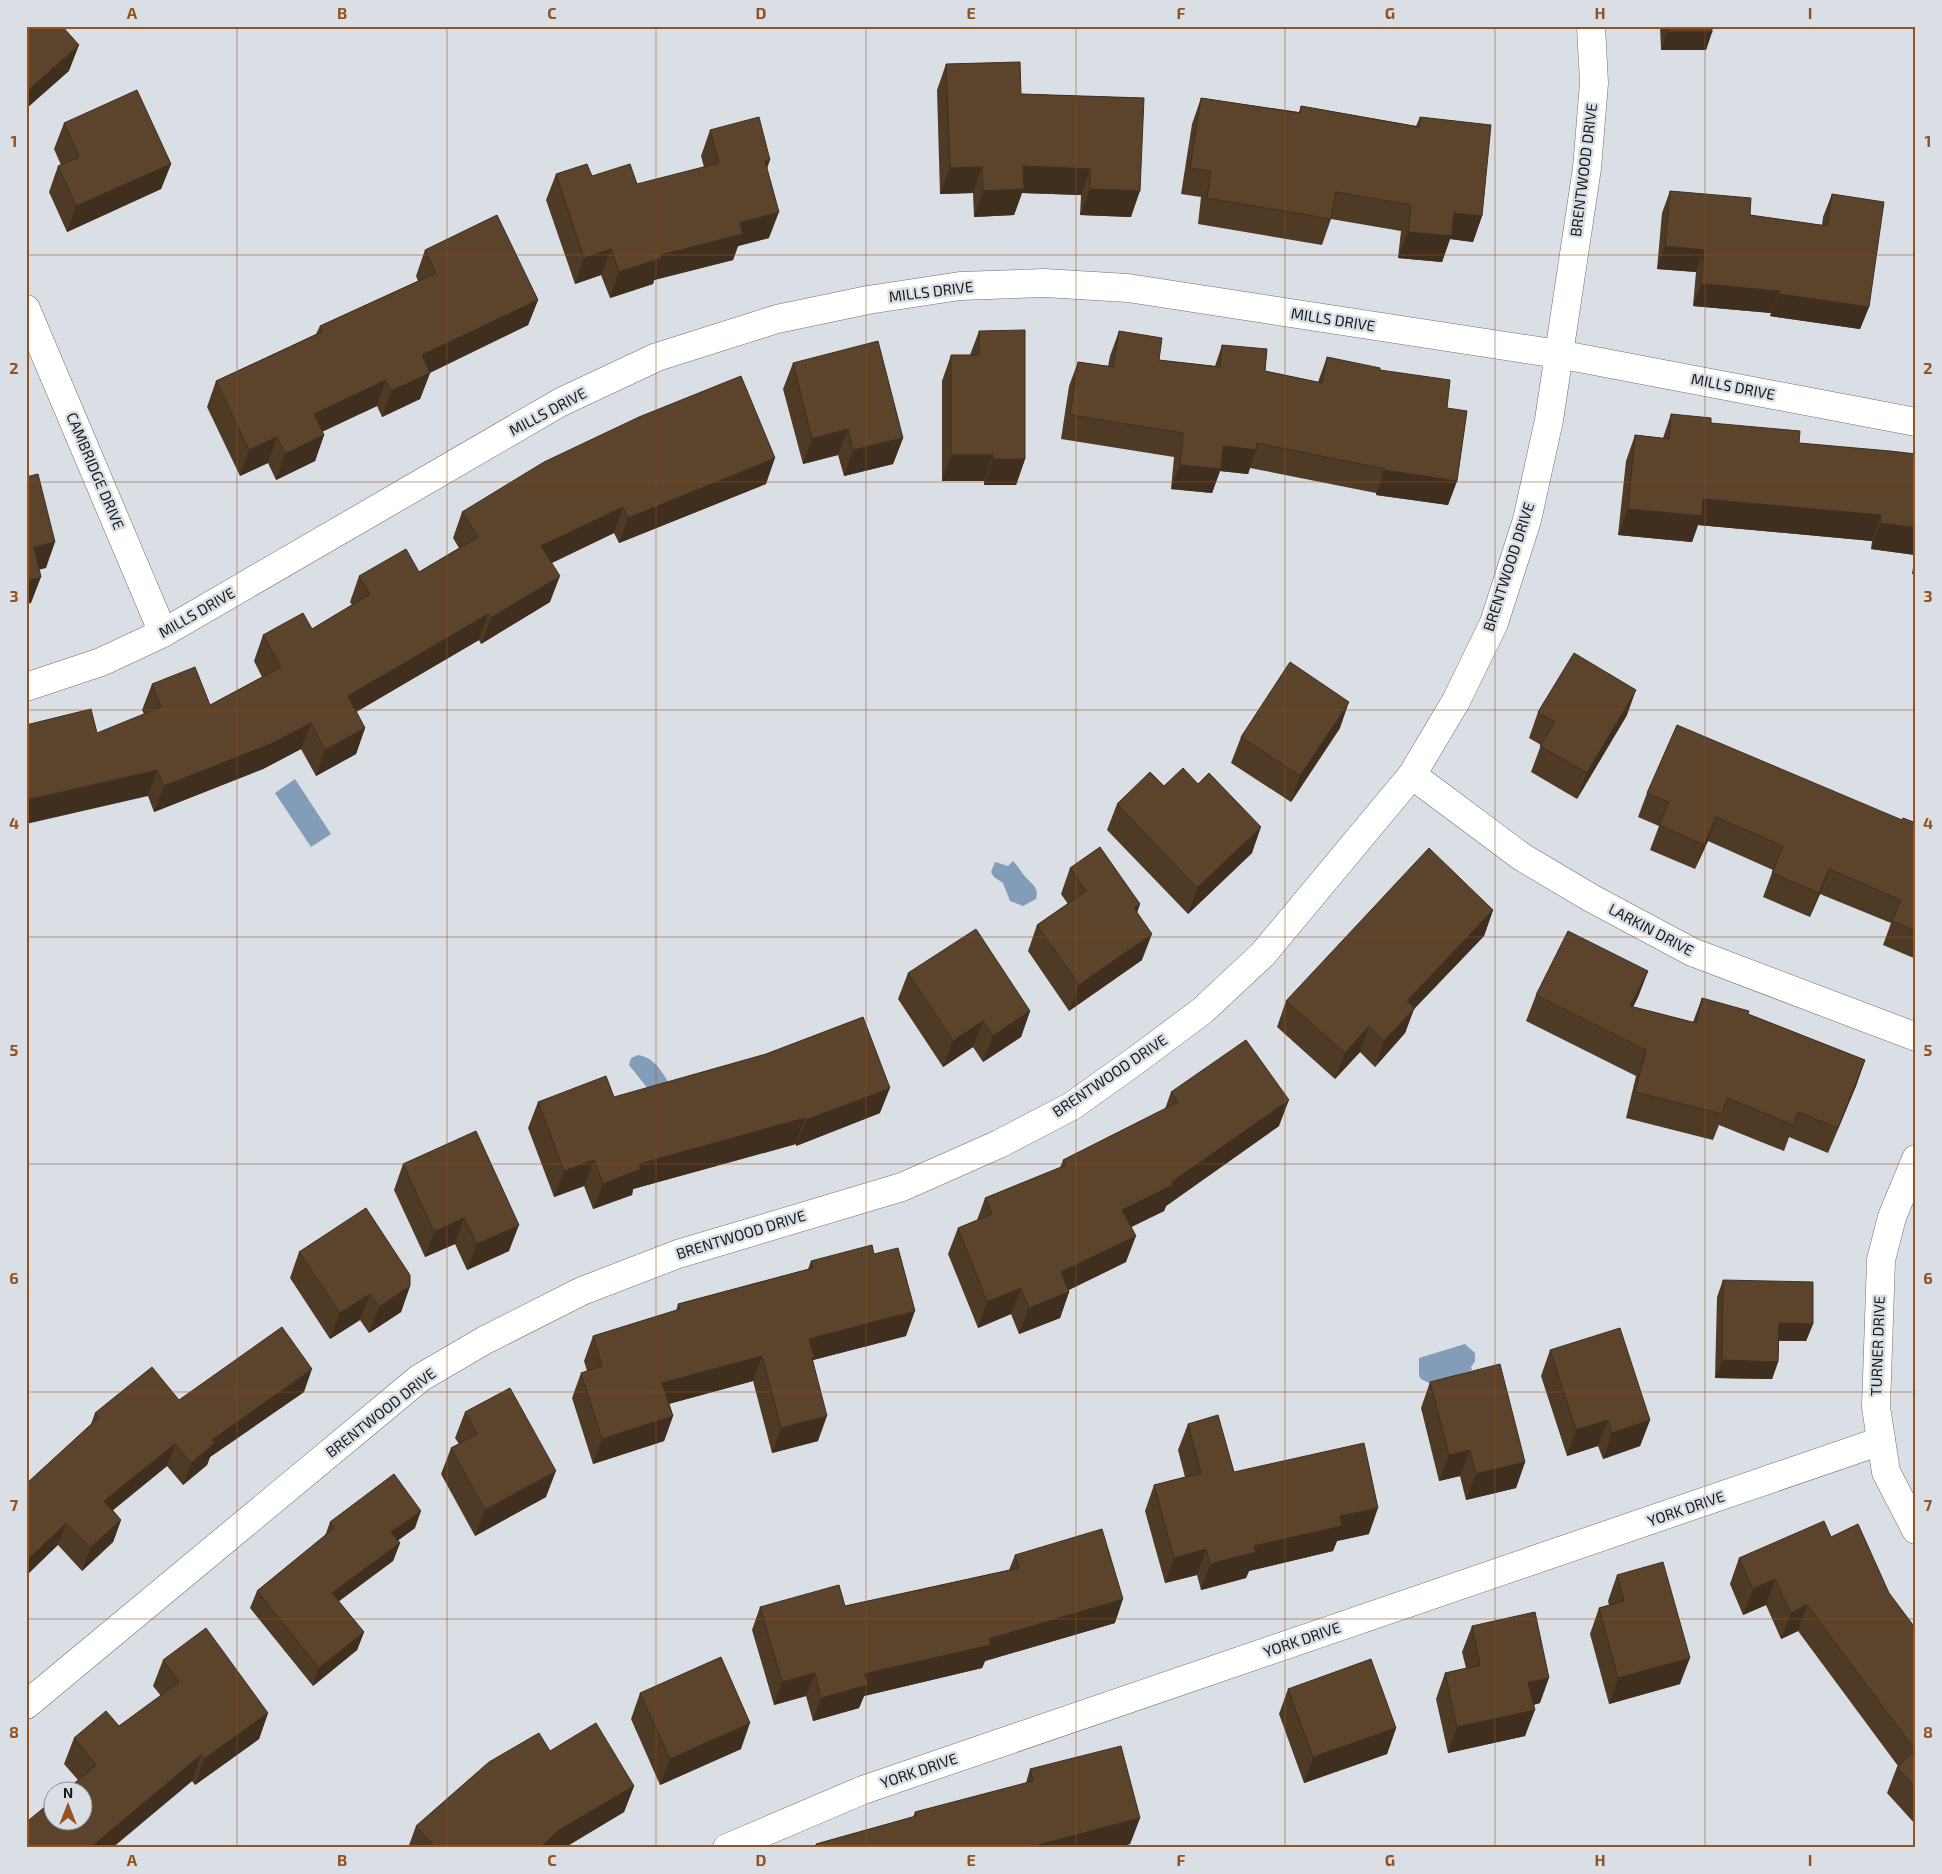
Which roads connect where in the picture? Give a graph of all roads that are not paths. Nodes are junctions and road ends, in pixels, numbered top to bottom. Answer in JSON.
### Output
{"nodes":[{"id":1,"x":1591,"y":26,"type":"edge"},
{"id":2,"x":26,"y":309,"type":"edge"},
{"id":3,"x":1558,"y":354,"type":"junction"},
{"id":4,"x":1916,"y":422,"type":"edge"},
{"id":5,"x":163,"y":633,"type":"junction"},
{"id":6,"x":26,"y":687,"type":"edge"},
{"id":7,"x":1412,"y":775,"type":"junction"},
{"id":8,"x":1916,"y":1037,"type":"edge"},
{"id":9,"x":1916,"y":1159,"type":"edge"},
{"id":10,"x":1881,"y":1441,"type":"junction"},
{"id":11,"x":1916,"y":1530,"type":"edge"},
{"id":12,"x":26,"y":1705,"type":"edge"},
{"id":13,"x":727,"y":1848,"type":"edge"}],
"edges":[{"from":1,"to":3,"type":"street","name":"BRENTWOOD DRIVE"},
{"from":2,"to":5,"type":"street","name":"CAMBRIDGE DRIVE"},
{"from":3,"to":4,"type":"street","name":"MILLS DRIVE"},
{"from":3,"to":5,"type":"street","name":"MILLS DRIVE"},
{"from":3,"to":7,"type":"street","name":"BRENTWOOD DRIVE"},
{"from":5,"to":6,"type":"street","name":"MILLS DRIVE"},
{"from":7,"to":8,"type":"street","name":"LARKIN DRIVE"},
{"from":7,"to":12,"type":"street","name":"BRENTWOOD DRIVE"},
{"from":9,"to":10,"type":"street","name":"TURNER DRIVE"},
{"from":10,"to":11,"type":"street","name":"TURNER DRIVE"},
{"from":10,"to":13,"type":"street","name":"YORK DRIVE"}]}
